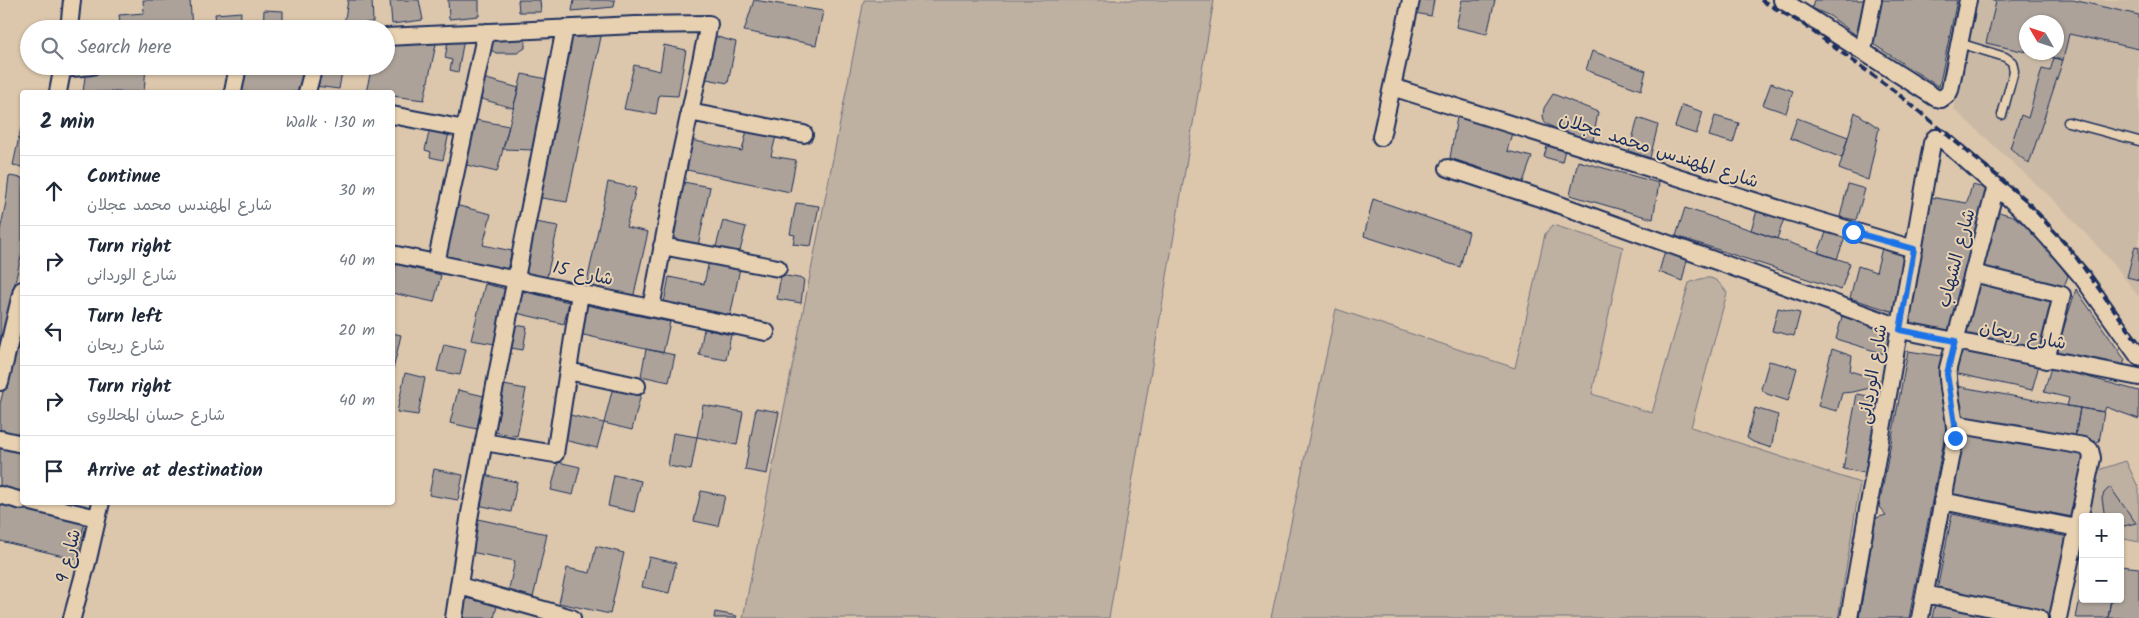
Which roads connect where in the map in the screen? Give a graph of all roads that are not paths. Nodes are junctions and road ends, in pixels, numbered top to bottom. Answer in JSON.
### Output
{"nodes":[{"id":1,"x":72,"y":0,"type":"edge"},
{"id":2,"x":1411,"y":0,"type":"edge"},
{"id":3,"x":1782,"y":0,"type":"edge"},
{"id":4,"x":1873,"y":0,"type":"edge"},
{"id":5,"x":1968,"y":0,"type":"edge"},
{"id":6,"x":1806,"y":7,"type":"edge"},
{"id":7,"x":70,"y":20,"type":"edge"},
{"id":8,"x":565,"y":28,"type":"junction"},
{"id":9,"x":486,"y":32,"type":"junction"},
{"id":10,"x":395,"y":37,"type":"edge"},
{"id":11,"x":1959,"y":43,"type":"junction"},
{"id":12,"x":1863,"y":50,"type":"junction"},
{"id":13,"x":62,"y":75,"type":"edge"},
{"id":14,"x":236,"y":75,"type":"edge"},
{"id":15,"x":312,"y":75,"type":"edge"},
{"id":16,"x":1392,"y":87,"type":"junction"},
{"id":17,"x":58,"y":90,"type":"edge"},
{"id":18,"x":233,"y":90,"type":"edge"},
{"id":19,"x":308,"y":90,"type":"edge"},
{"id":20,"x":690,"y":112,"type":"junction"},
{"id":21,"x":2002,"y":115,"type":"dead end"},
{"id":22,"x":395,"y":116,"type":"edge"},
{"id":23,"x":2068,"y":122,"type":"dead end"},
{"id":24,"x":465,"y":129,"type":"junction"},
{"id":25,"x":804,"y":134,"type":"dead end"},
{"id":26,"x":1381,"y":137,"type":"dead end"},
{"id":27,"x":2139,"y":141,"type":"edge"},
{"id":28,"x":1448,"y":168,"type":"dead end"},
{"id":29,"x":1996,"y":186,"type":"junction"},
{"id":30,"x":662,"y":246,"type":"junction"},
{"id":31,"x":1914,"y":249,"type":"junction"},
{"id":32,"x":395,"y":255,"type":"edge"},
{"id":33,"x":436,"y":263,"type":"junction"},
{"id":34,"x":778,"y":268,"type":"dead end"},
{"id":35,"x":1973,"y":273,"type":"junction"},
{"id":36,"x":516,"y":280,"type":"junction"},
{"id":37,"x":580,"y":293,"type":"junction"},
{"id":38,"x":20,"y":307,"type":"edge"},
{"id":39,"x":651,"y":308,"type":"junction"},
{"id":40,"x":18,"y":324,"type":"edge"},
{"id":41,"x":1900,"y":329,"type":"junction"},
{"id":42,"x":766,"y":332,"type":"dead end"},
{"id":43,"x":1955,"y":341,"type":"junction"},
{"id":44,"x":2139,"y":357,"type":"edge"},
{"id":45,"x":2046,"y":360,"type":"junction"},
{"id":46,"x":568,"y":372,"type":"junction"},
{"id":47,"x":2139,"y":377,"type":"edge"},
{"id":48,"x":0,"y":382,"type":"edge"},
{"id":49,"x":637,"y":386,"type":"dead end"},
{"id":50,"x":1955,"y":424,"type":"junction"},
{"id":51,"x":0,"y":439,"type":"edge"},
{"id":52,"x":484,"y":442,"type":"junction"},
{"id":53,"x":20,"y":444,"type":"edge"},
{"id":54,"x":0,"y":495,"type":"edge"},
{"id":55,"x":20,"y":500,"type":"edge"},
{"id":56,"x":1942,"y":501,"type":"junction"},
{"id":57,"x":56,"y":505,"type":"edge"},
{"id":58,"x":99,"y":510,"type":"edge"},
{"id":59,"x":2077,"y":528,"type":"junction"},
{"id":60,"x":460,"y":586,"type":"junction"},
{"id":61,"x":1925,"y":594,"type":"junction"},
{"id":62,"x":72,"y":618,"type":"edge"},
{"id":63,"x":454,"y":618,"type":"edge"},
{"id":64,"x":572,"y":618,"type":"edge"},
{"id":65,"x":1849,"y":618,"type":"edge"},
{"id":66,"x":1920,"y":618,"type":"edge"},
{"id":67,"x":2039,"y":618,"type":"edge"},
{"id":68,"x":2058,"y":618,"type":"edge"}],
"edges":[{"from":1,"to":7,"type":"street"},
{"from":2,"to":16,"type":"street"},
{"from":3,"to":6,"type":"street"},
{"from":4,"to":12,"type":"street"},
{"from":5,"to":11,"type":"street"},
{"from":6,"to":12,"type":"street"},
{"from":8,"to":9,"type":"street"},
{"from":8,"to":20,"type":"street"},
{"from":8,"to":36,"type":"street"},
{"from":9,"to":10,"type":"street"},
{"from":9,"to":24,"type":"street"},
{"from":11,"to":12,"type":"street"},
{"from":11,"to":21,"type":"lane"},
{"from":13,"to":17,"type":"street"},
{"from":14,"to":18,"type":"street"},
{"from":15,"to":19,"type":"street"},
{"from":16,"to":26,"type":"street"},
{"from":16,"to":31,"type":"street","name":"شارع المهندس محمد عجلان"},
{"from":20,"to":25,"type":"street"},
{"from":20,"to":30,"type":"street"},
{"from":22,"to":24,"type":"street"},
{"from":23,"to":27,"type":"lane"},
{"from":24,"to":33,"type":"street"},
{"from":28,"to":41,"type":"street","name":"شارع ريحان"},
{"from":29,"to":31,"type":"street","name":"شارع الوردانى"},
{"from":29,"to":35,"type":"street","name":"شارع الشهاب"},
{"from":29,"to":44,"type":"street"},
{"from":30,"to":34,"type":"street"},
{"from":30,"to":39,"type":"street"},
{"from":31,"to":41,"type":"street","name":"شارع الوردانى"},
{"from":32,"to":33,"type":"street","name":"شارع 15"},
{"from":33,"to":36,"type":"street","name":"شارع 15"},
{"from":35,"to":43,"type":"street","name":"شارع الشهاب"},
{"from":35,"to":45,"type":"street"},
{"from":36,"to":37,"type":"street","name":"شارع 15"},
{"from":36,"to":52,"type":"street"},
{"from":37,"to":39,"type":"street","name":"شارع 15"},
{"from":37,"to":46,"type":"street"},
{"from":38,"to":40,"type":"street"},
{"from":39,"to":42,"type":"street","name":"شارع 15"},
{"from":40,"to":48,"type":"street"},
{"from":41,"to":43,"type":"street","name":"شارع ريحان"},
{"from":41,"to":65,"type":"street","name":"شارع الوردانى"},
{"from":43,"to":45,"type":"street","name":"شارع ريحان"},
{"from":43,"to":50,"type":"street","name":"شارع الشهاب"},
{"from":45,"to":47,"type":"street","name":"شارع ريحان"},
{"from":46,"to":49,"type":"street"},
{"from":46,"to":52,"type":"street"},
{"from":50,"to":56,"type":"street","name":"شارع الشهاب"},
{"from":50,"to":59,"type":"street"},
{"from":51,"to":53,"type":"street"},
{"from":52,"to":60,"type":"street"},
{"from":54,"to":55,"type":"street"},
{"from":56,"to":59,"type":"street"},
{"from":56,"to":61,"type":"street","name":"شارع الشهاب"},
{"from":57,"to":58,"type":"street"},
{"from":58,"to":62,"type":"street","name":"شارع 9"},
{"from":59,"to":68,"type":"street"},
{"from":60,"to":63,"type":"street"},
{"from":60,"to":64,"type":"street"},
{"from":61,"to":66,"type":"street","name":"شارع الشهاب"},
{"from":61,"to":67,"type":"street"}]}
